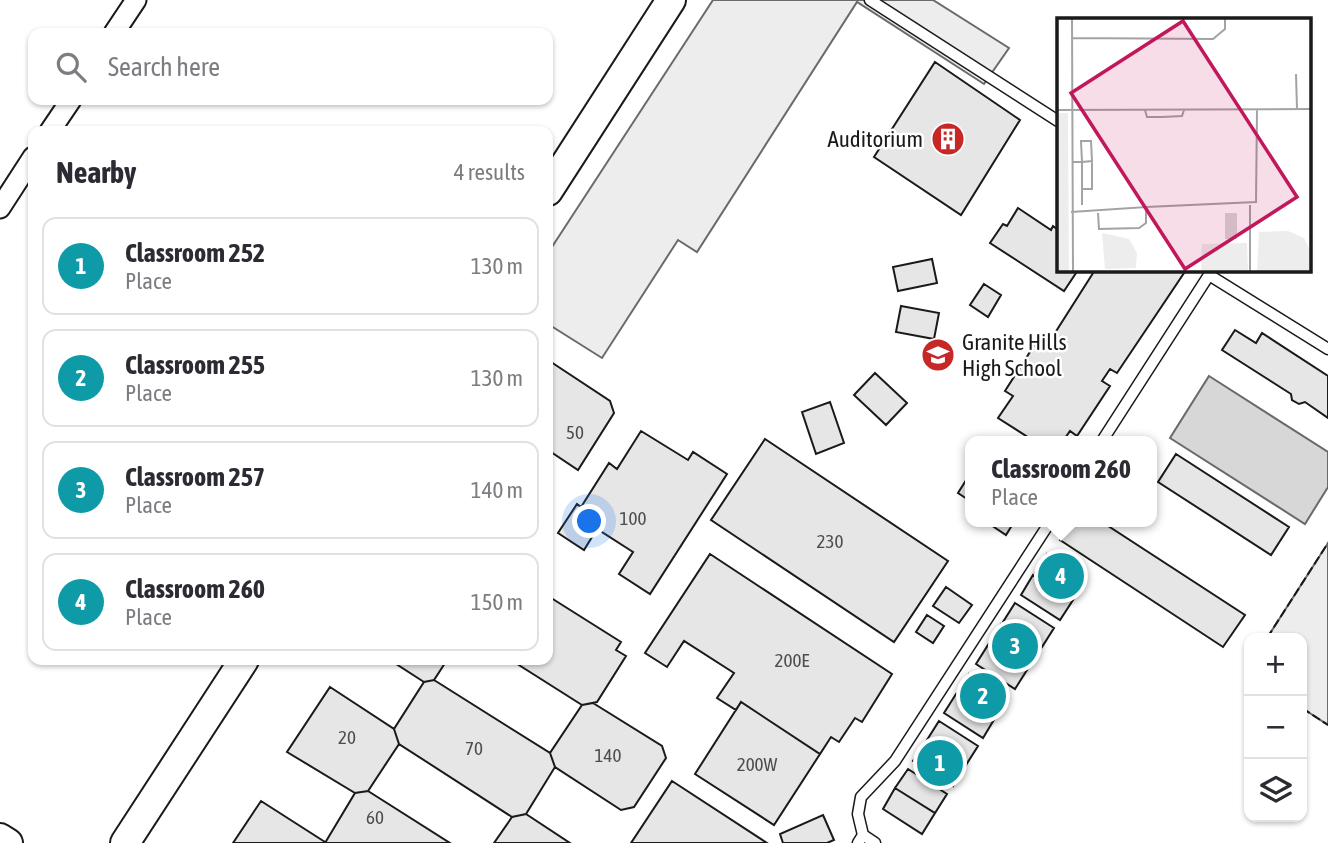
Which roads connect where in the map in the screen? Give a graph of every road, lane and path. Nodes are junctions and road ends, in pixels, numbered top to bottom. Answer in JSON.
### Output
{"nodes":[{"id":1,"x":136,"y":0,"type":"edge"},
{"id":2,"x":671,"y":0,"type":"edge"},
{"id":3,"x":870,"y":0,"type":"edge"},
{"id":4,"x":117,"y":28,"type":"edge"},
{"id":5,"x":68,"y":105,"type":"edge"},
{"id":6,"x":1057,"y":120,"type":"edge"},
{"id":7,"x":53,"y":126,"type":"edge"},
{"id":8,"x":28,"y":165,"type":"edge"},
{"id":9,"x":553,"y":183,"type":"edge"},
{"id":10,"x":0,"y":208,"type":"edge"},
{"id":11,"x":1210,"y":272,"type":"edge"},
{"id":12,"x":1328,"y":349,"type":"edge"},
{"id":13,"x":1105,"y":436,"type":"edge"},
{"id":14,"x":1047,"y":527,"type":"edge"},
{"id":15,"x":241,"y":665,"type":"edge"},
{"id":16,"x":0,"y":838,"type":"edge"},
{"id":17,"x":860,"y":839,"type":"edge"},
{"id":18,"x":8,"y":843,"type":"edge"},
{"id":19,"x":125,"y":843,"type":"edge"},
{"id":20,"x":875,"y":843,"type":"edge"}],
"edges":[{"from":1,"to":4,"type":"street"},
{"from":2,"to":9,"type":"street"},
{"from":3,"to":6,"type":"lane"},
{"from":5,"to":7,"type":"street"},
{"from":8,"to":10,"type":"street"},
{"from":11,"to":12,"type":"lane"},
{"from":11,"to":13,"type":"lane"},
{"from":14,"to":17,"type":"lane"},
{"from":15,"to":19,"type":"street"},
{"from":16,"to":18,"type":"street"},
{"from":17,"to":20,"type":"lane"}]}
